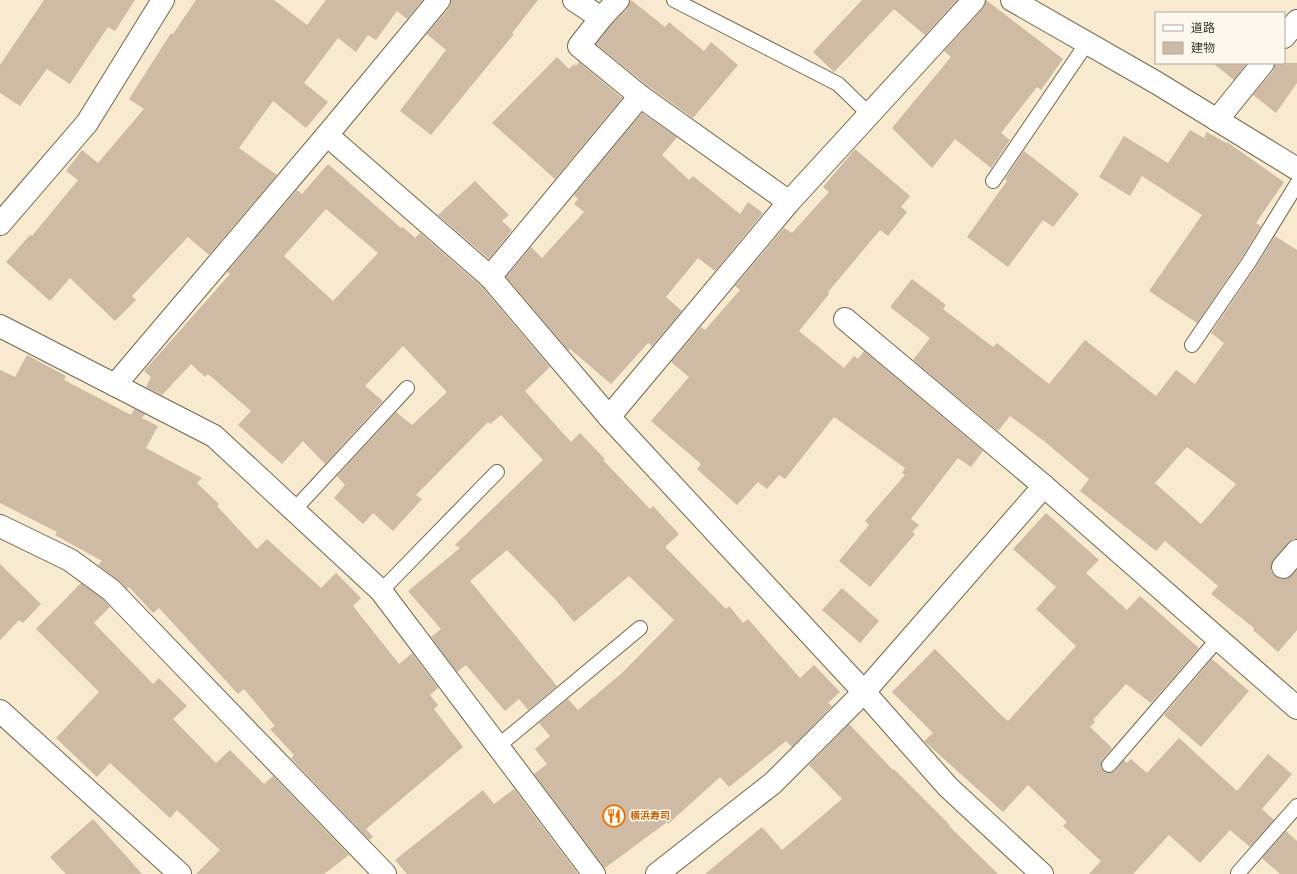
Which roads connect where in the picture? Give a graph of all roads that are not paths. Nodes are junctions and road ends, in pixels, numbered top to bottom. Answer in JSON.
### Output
{"nodes":[{"id":1,"x":162,"y":0,"type":"edge"},
{"id":2,"x":439,"y":0,"type":"edge"},
{"id":3,"x":574,"y":0,"type":"edge"},
{"id":4,"x":618,"y":0,"type":"edge"},
{"id":5,"x":674,"y":0,"type":"edge"},
{"id":6,"x":974,"y":0,"type":"edge"},
{"id":7,"x":1024,"y":3,"type":"edge"},
{"id":8,"x":601,"y":18,"type":"junction"},
{"id":9,"x":1297,"y":21,"type":"edge"},
{"id":10,"x":1285,"y":36,"type":"edge"},
{"id":11,"x":1087,"y":43,"type":"junction"},
{"id":12,"x":1262,"y":64,"type":"edge"},
{"id":13,"x":640,"y":96,"type":"junction"},
{"id":14,"x":870,"y":114,"type":"junction"},
{"id":15,"x":1217,"y":120,"type":"junction"},
{"id":16,"x":328,"y":135,"type":"junction"},
{"id":17,"x":1297,"y":169,"type":"edge"},
{"id":18,"x":992,"y":181,"type":"dead end"},
{"id":19,"x":1297,"y":184,"type":"edge"},
{"id":20,"x":789,"y":202,"type":"junction"},
{"id":21,"x":0,"y":224,"type":"edge"},
{"id":22,"x":490,"y":277,"type":"junction"},
{"id":23,"x":845,"y":319,"type":"dead end"},
{"id":24,"x":0,"y":326,"type":"edge"},
{"id":25,"x":1192,"y":345,"type":"dead end"},
{"id":26,"x":115,"y":385,"type":"junction"},
{"id":27,"x":407,"y":388,"type":"dead end"},
{"id":28,"x":609,"y":417,"type":"junction"},
{"id":29,"x":498,"y":472,"type":"dead end"},
{"id":30,"x":1044,"y":486,"type":"junction"},
{"id":31,"x":294,"y":510,"type":"junction"},
{"id":32,"x":0,"y":526,"type":"edge"},
{"id":33,"x":1297,"y":551,"type":"edge"},
{"id":34,"x":1283,"y":568,"type":"dead end"},
{"id":35,"x":381,"y":592,"type":"junction"},
{"id":36,"x":640,"y":628,"type":"dead end"},
{"id":37,"x":1218,"y":639,"type":"junction"},
{"id":38,"x":864,"y":692,"type":"junction"},
{"id":39,"x":1297,"y":708,"type":"edge"},
{"id":40,"x":0,"y":711,"type":"edge"},
{"id":41,"x":497,"y":747,"type":"junction"},
{"id":42,"x":1109,"y":764,"type":"dead end"},
{"id":43,"x":1297,"y":806,"type":"edge"},
{"id":44,"x":1238,"y":873,"type":"edge"},
{"id":45,"x":180,"y":874,"type":"edge"},
{"id":46,"x":385,"y":874,"type":"edge"},
{"id":47,"x":594,"y":874,"type":"edge"},
{"id":48,"x":657,"y":874,"type":"edge"},
{"id":49,"x":1042,"y":874,"type":"edge"}],
"edges":[{"from":1,"to":21,"type":"street"},
{"from":2,"to":16,"type":"street"},
{"from":3,"to":8,"type":"street"},
{"from":4,"to":8,"type":"street"},
{"from":5,"to":14,"type":"lane"},
{"from":6,"to":14,"type":"street"},
{"from":7,"to":11,"type":"street"},
{"from":8,"to":13,"type":"street"},
{"from":9,"to":10,"type":"street"},
{"from":11,"to":15,"type":"street"},
{"from":11,"to":18,"type":"lane"},
{"from":12,"to":15,"type":"street"},
{"from":13,"to":20,"type":"street"},
{"from":13,"to":22,"type":"street"},
{"from":14,"to":20,"type":"street"},
{"from":15,"to":17,"type":"street"},
{"from":16,"to":22,"type":"street"},
{"from":16,"to":26,"type":"street"},
{"from":19,"to":25,"type":"lane"},
{"from":20,"to":28,"type":"street"},
{"from":22,"to":28,"type":"street"},
{"from":23,"to":30,"type":"street"},
{"from":24,"to":26,"type":"street"},
{"from":26,"to":31,"type":"street"},
{"from":27,"to":31,"type":"lane"},
{"from":28,"to":38,"type":"street"},
{"from":29,"to":35,"type":"lane"},
{"from":30,"to":37,"type":"street"},
{"from":30,"to":38,"type":"street"},
{"from":31,"to":35,"type":"street"},
{"from":32,"to":46,"type":"street"},
{"from":33,"to":34,"type":"street"},
{"from":35,"to":41,"type":"street"},
{"from":36,"to":41,"type":"lane"},
{"from":37,"to":39,"type":"street"},
{"from":37,"to":42,"type":"lane"},
{"from":38,"to":48,"type":"street"},
{"from":38,"to":49,"type":"street"},
{"from":40,"to":45,"type":"street"},
{"from":41,"to":47,"type":"street"},
{"from":43,"to":44,"type":"lane"}]}
